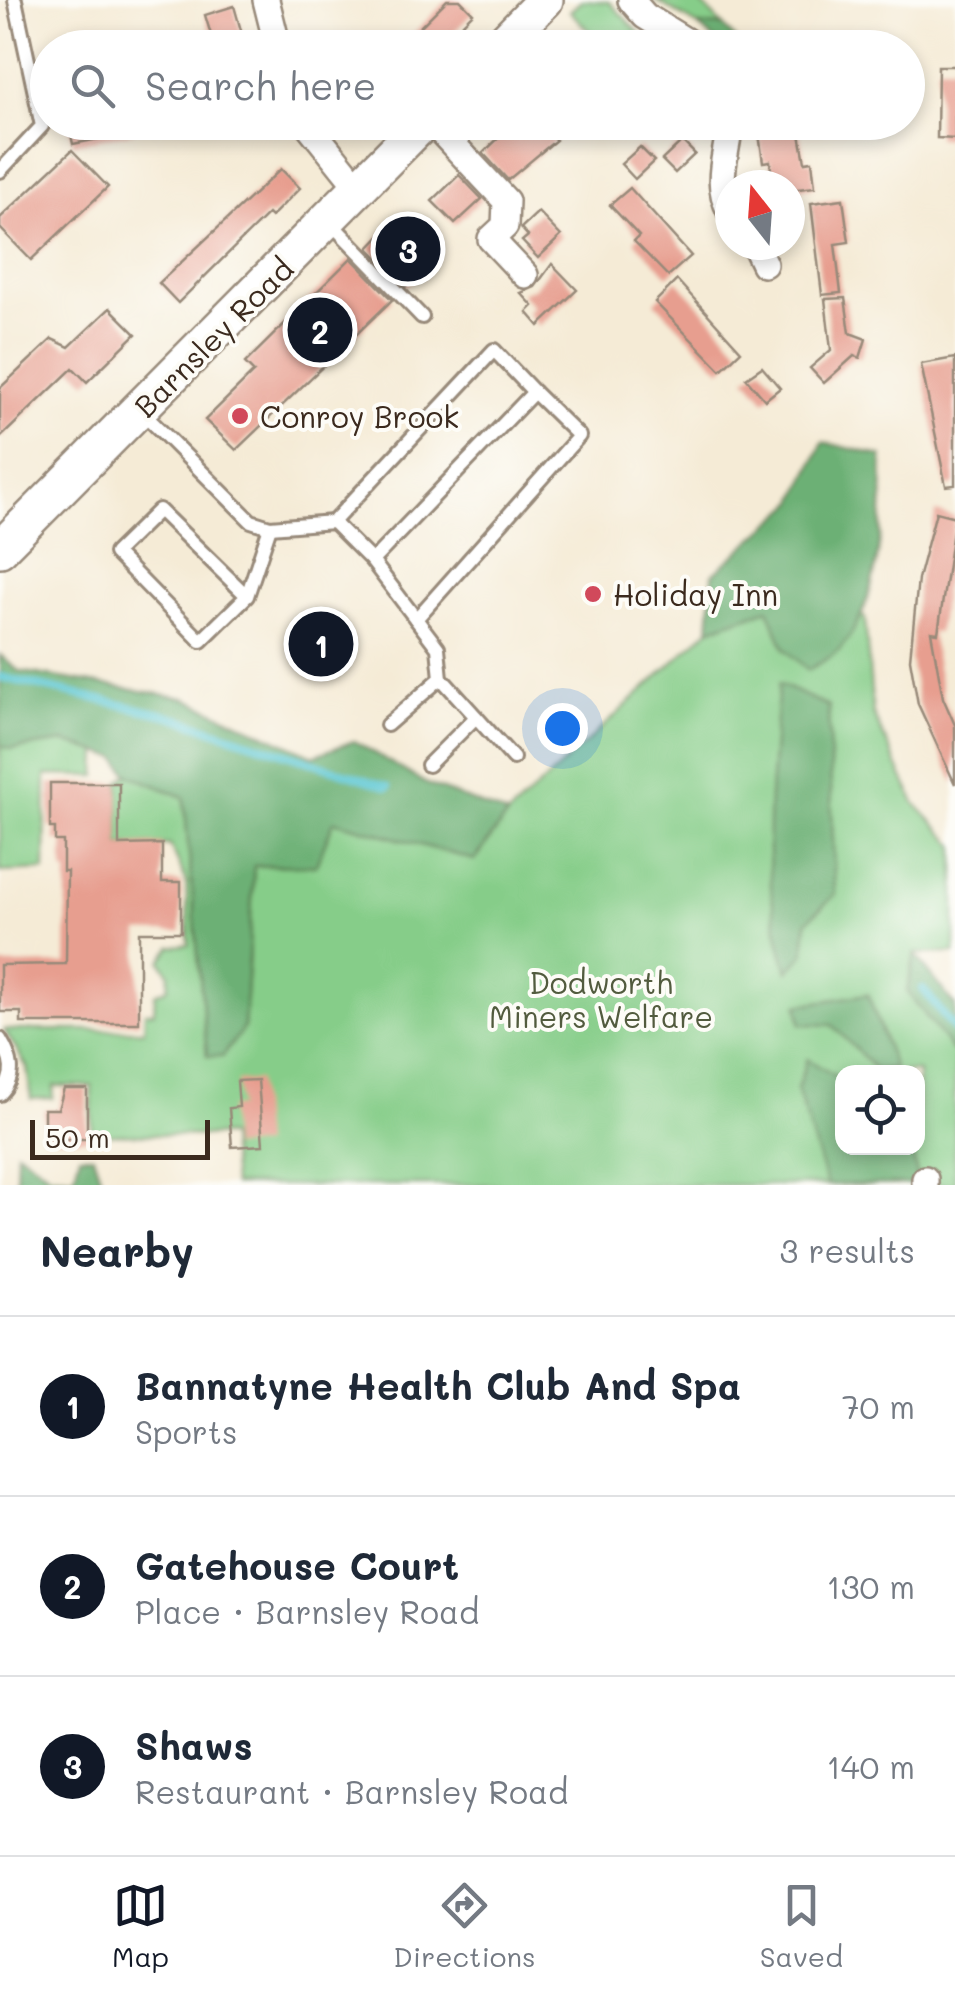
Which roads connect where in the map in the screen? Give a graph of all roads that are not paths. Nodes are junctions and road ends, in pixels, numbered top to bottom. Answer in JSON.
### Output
{"nodes":[{"id":1,"x":15,"y":0,"type":"edge"},
{"id":2,"x":266,"y":0,"type":"edge"},
{"id":3,"x":545,"y":0,"type":"edge"},
{"id":4,"x":631,"y":0,"type":"edge"},
{"id":5,"x":274,"y":30,"type":"edge"},
{"id":6,"x":516,"y":30,"type":"edge"},
{"id":7,"x":667,"y":30,"type":"edge"},
{"id":8,"x":30,"y":70,"type":"edge"},
{"id":9,"x":30,"y":139,"type":"edge"},
{"id":10,"x":320,"y":140,"type":"edge"},
{"id":11,"x":406,"y":140,"type":"edge"},
{"id":12,"x":449,"y":140,"type":"edge"},
{"id":13,"x":727,"y":140,"type":"edge"},
{"id":14,"x":721,"y":170,"type":"edge"},
{"id":15,"x":0,"y":171,"type":"edge"},
{"id":16,"x":358,"y":187,"type":"junction"},
{"id":17,"x":327,"y":220,"type":"junction"},
{"id":18,"x":525,"y":275,"type":"dead end"},
{"id":19,"x":422,"y":317,"type":"dead end"},
{"id":20,"x":534,"y":392,"type":"junction"},
{"id":21,"x":140,"y":410,"type":"junction"},
{"id":22,"x":333,"y":522,"type":"junction"},
{"id":23,"x":270,"y":527,"type":"junction"},
{"id":24,"x":0,"y":550,"type":"edge"},
{"id":25,"x":372,"y":561,"type":"junction"},
{"id":26,"x":247,"y":596,"type":"junction"},
{"id":27,"x":416,"y":619,"type":"junction"},
{"id":28,"x":441,"y":678,"type":"junction"},
{"id":29,"x":476,"y":717,"type":"junction"},
{"id":30,"x":387,"y":725,"type":"dead end"},
{"id":31,"x":513,"y":758,"type":"dead end"},
{"id":32,"x":428,"y":765,"type":"dead end"},
{"id":33,"x":0,"y":1039,"type":"edge"},
{"id":34,"x":0,"y":1094,"type":"edge"}],
"edges":[{"from":1,"to":8,"type":"lane"},
{"from":2,"to":5,"type":"street"},
{"from":3,"to":6,"type":"main road"},
{"from":4,"to":7,"type":"street"},
{"from":9,"to":15,"type":"lane"},
{"from":10,"to":16,"type":"street"},
{"from":11,"to":16,"type":"main road","name":"Barnsley Road"},
{"from":12,"to":18,"type":"street"},
{"from":13,"to":14,"type":"street"},
{"from":16,"to":17,"type":"main road","name":"Barnsley Road"},
{"from":17,"to":19,"type":"lane"},
{"from":17,"to":21,"type":"main road","name":"Barnsley Road"},
{"from":20,"to":22,"type":"lane"},
{"from":20,"to":25,"type":"lane"},
{"from":20,"to":27,"type":"lane"},
{"from":21,"to":23,"type":"lane"},
{"from":21,"to":24,"type":"main road","name":"Barnsley Road"},
{"from":22,"to":23,"type":"lane"},
{"from":22,"to":25,"type":"lane"},
{"from":23,"to":26,"type":"lane"},
{"from":25,"to":27,"type":"lane"},
{"from":26,"to":26,"type":"lane"},
{"from":27,"to":28,"type":"lane"},
{"from":28,"to":29,"type":"lane"},
{"from":28,"to":30,"type":"lane"},
{"from":29,"to":31,"type":"lane"},
{"from":29,"to":32,"type":"lane"},
{"from":33,"to":34,"type":"lane"}]}
